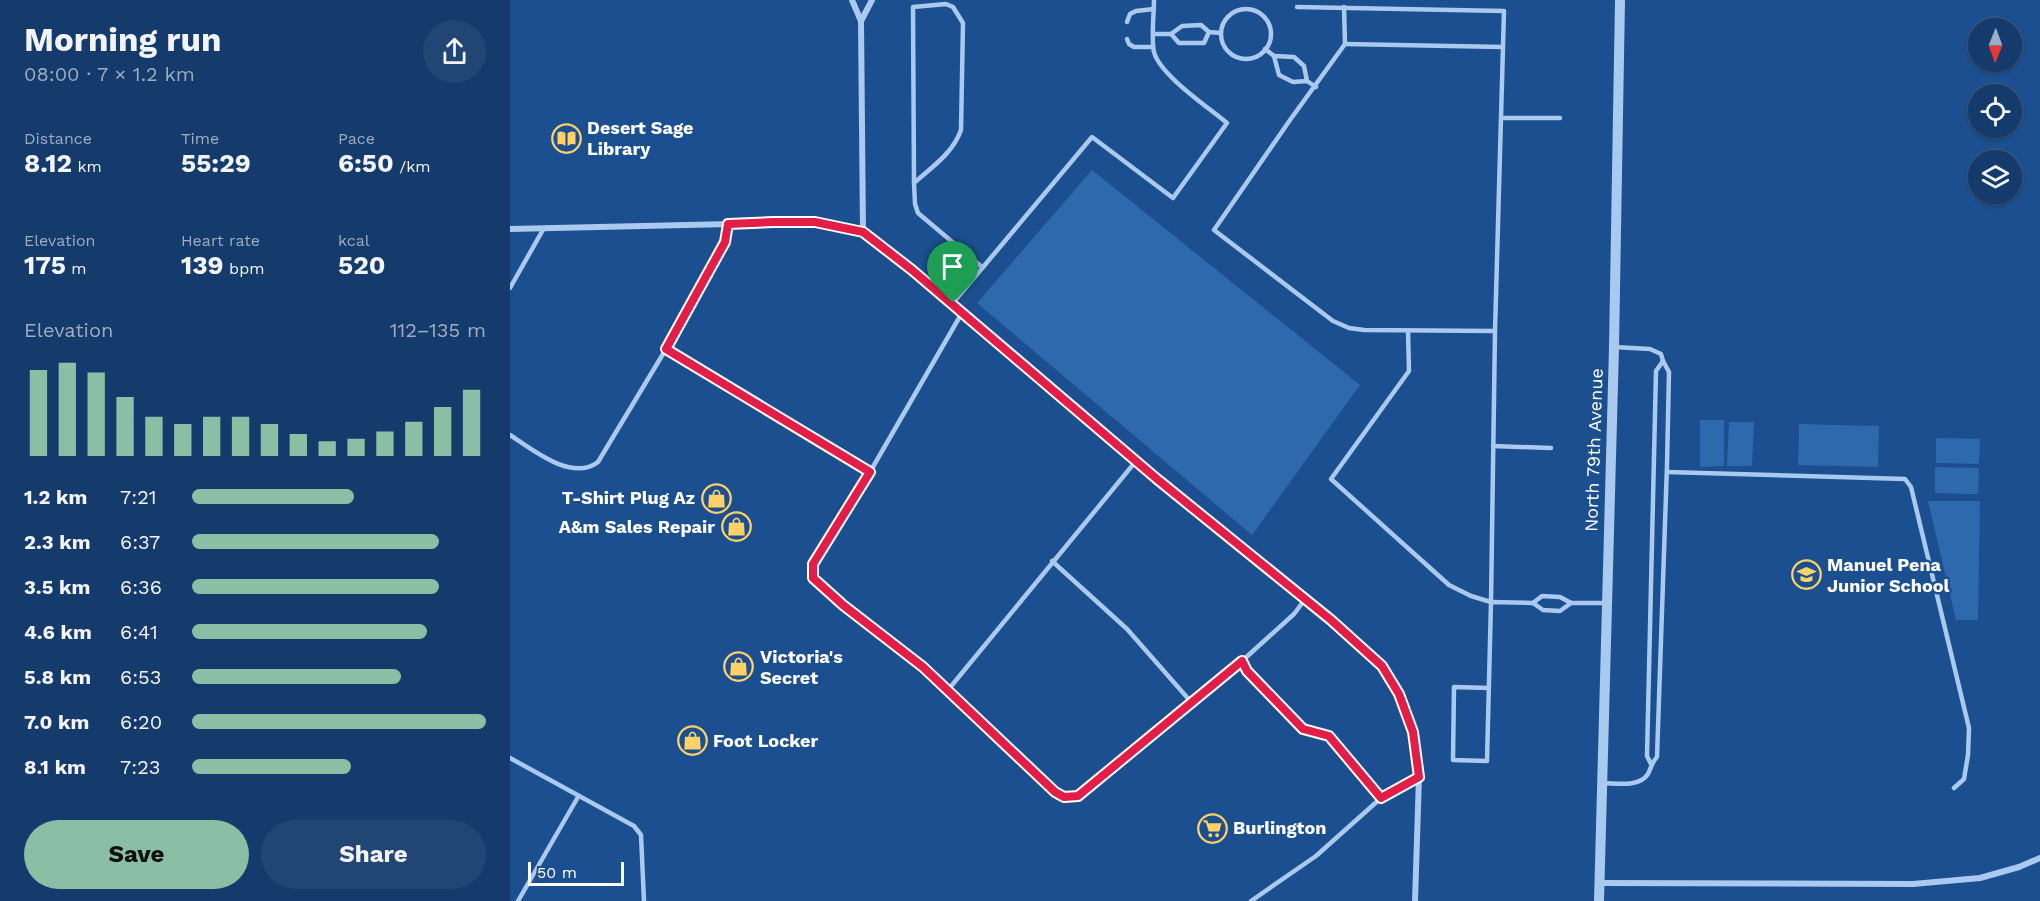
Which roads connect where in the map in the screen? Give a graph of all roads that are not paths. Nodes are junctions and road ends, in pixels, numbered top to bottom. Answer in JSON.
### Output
{"nodes":[{"id":1,"x":852,"y":0,"type":"edge"},
{"id":2,"x":872,"y":0,"type":"edge"},
{"id":3,"x":1154,"y":0,"type":"edge"},
{"id":4,"x":1245,"y":0,"type":"edge"},
{"id":5,"x":1620,"y":0,"type":"edge"},
{"id":6,"x":1297,"y":7,"type":"dead end"},
{"id":7,"x":1344,"y":8,"type":"junction"},
{"id":8,"x":1154,"y":9,"type":"junction"},
{"id":9,"x":1245,"y":9,"type":"junction"},
{"id":10,"x":861,"y":21,"type":"junction"},
{"id":11,"x":1127,"y":22,"type":"dead end"},
{"id":12,"x":1209,"y":33,"type":"junction"},
{"id":13,"x":1221,"y":33,"type":"junction"},
{"id":14,"x":1154,"y":34,"type":"junction"},
{"id":15,"x":1171,"y":34,"type":"junction"},
{"id":16,"x":1127,"y":39,"type":"dead end"},
{"id":17,"x":1346,"y":44,"type":"junction"},
{"id":18,"x":1153,"y":47,"type":"junction"},
{"id":19,"x":1503,"y":47,"type":"junction"},
{"id":20,"x":1265,"y":49,"type":"junction"},
{"id":21,"x":1274,"y":57,"type":"junction"},
{"id":22,"x":1307,"y":81,"type":"junction"},
{"id":23,"x":1316,"y":87,"type":"junction"},
{"id":24,"x":1501,"y":118,"type":"junction"},
{"id":25,"x":1560,"y":118,"type":"dead end"},
{"id":26,"x":914,"y":183,"type":"junction"},
{"id":27,"x":728,"y":224,"type":"junction"},
{"id":28,"x":544,"y":228,"type":"junction"},
{"id":29,"x":510,"y":229,"type":"edge"},
{"id":30,"x":863,"y":232,"type":"junction"},
{"id":31,"x":982,"y":267,"type":"junction"},
{"id":32,"x":510,"y":288,"type":"edge"},
{"id":33,"x":953,"y":303,"type":"junction"},
{"id":34,"x":963,"y":311,"type":"junction"},
{"id":35,"x":1408,"y":331,"type":"junction"},
{"id":36,"x":1495,"y":331,"type":"junction"},
{"id":37,"x":1614,"y":347,"type":"junction"},
{"id":38,"x":666,"y":349,"type":"junction"},
{"id":39,"x":1663,"y":361,"type":"junction"},
{"id":40,"x":510,"y":435,"type":"edge"},
{"id":41,"x":1493,"y":446,"type":"junction"},
{"id":42,"x":1551,"y":448,"type":"dead end"},
{"id":43,"x":1136,"y":461,"type":"junction"},
{"id":44,"x":870,"y":472,"type":"junction"},
{"id":45,"x":1667,"y":472,"type":"junction"},
{"id":46,"x":1052,"y":561,"type":"junction"},
{"id":47,"x":1306,"y":598,"type":"junction"},
{"id":48,"x":1491,"y":602,"type":"junction"},
{"id":49,"x":1533,"y":603,"type":"junction"},
{"id":50,"x":1571,"y":603,"type":"junction"},
{"id":51,"x":1607,"y":603,"type":"junction"},
{"id":52,"x":1242,"y":661,"type":"junction"},
{"id":53,"x":1489,"y":688,"type":"junction"},
{"id":54,"x":948,"y":690,"type":"junction"},
{"id":55,"x":1192,"y":703,"type":"junction"},
{"id":56,"x":510,"y":758,"type":"edge"},
{"id":57,"x":1651,"y":764,"type":"junction"},
{"id":58,"x":1419,"y":777,"type":"junction"},
{"id":59,"x":1602,"y":783,"type":"junction"},
{"id":60,"x":1954,"y":788,"type":"dead end"},
{"id":61,"x":578,"y":796,"type":"junction"},
{"id":62,"x":1381,"y":798,"type":"junction"},
{"id":63,"x":2040,"y":858,"type":"edge"},
{"id":64,"x":1600,"y":884,"type":"junction"},
{"id":65,"x":518,"y":901,"type":"edge"},
{"id":66,"x":644,"y":901,"type":"edge"},
{"id":67,"x":1251,"y":901,"type":"edge"},
{"id":68,"x":1415,"y":901,"type":"edge"},
{"id":69,"x":1599,"y":901,"type":"edge"}],
"edges":[{"from":1,"to":10,"type":"street"},
{"from":2,"to":10,"type":"street"},
{"from":3,"to":8,"type":"lane"},
{"from":4,"to":9,"type":"lane"},
{"from":5,"to":37,"type":"street","name":"North 79th Avenue"},
{"from":6,"to":7,"type":"lane"},
{"from":7,"to":17,"type":"lane"},
{"from":7,"to":19,"type":"lane"},
{"from":8,"to":11,"type":"lane"},
{"from":8,"to":14,"type":"lane"},
{"from":9,"to":13,"type":"lane"},
{"from":9,"to":20,"type":"lane"},
{"from":10,"to":30,"type":"street"},
{"from":12,"to":13,"type":"lane"},
{"from":12,"to":15,"type":"lane"},
{"from":12,"to":15,"type":"lane"},
{"from":13,"to":20,"type":"lane"},
{"from":14,"to":15,"type":"lane"},
{"from":14,"to":18,"type":"lane"},
{"from":16,"to":18,"type":"lane"},
{"from":17,"to":19,"type":"lane"},
{"from":17,"to":23,"type":"lane"},
{"from":18,"to":31,"type":"lane"},
{"from":19,"to":24,"type":"lane"},
{"from":20,"to":21,"type":"lane"},
{"from":21,"to":22,"type":"lane"},
{"from":21,"to":22,"type":"lane"},
{"from":22,"to":23,"type":"lane"},
{"from":23,"to":35,"type":"lane"},
{"from":24,"to":25,"type":"lane"},
{"from":24,"to":36,"type":"lane"},
{"from":26,"to":26,"type":"lane"},
{"from":26,"to":31,"type":"lane"},
{"from":27,"to":28,"type":"street"},
{"from":27,"to":30,"type":"street"},
{"from":27,"to":38,"type":"lane"},
{"from":28,"to":29,"type":"street"},
{"from":28,"to":32,"type":"lane"},
{"from":30,"to":33,"type":"street"},
{"from":31,"to":33,"type":"lane"},
{"from":33,"to":34,"type":"street"},
{"from":34,"to":43,"type":"street"},
{"from":34,"to":44,"type":"lane"},
{"from":35,"to":36,"type":"lane"},
{"from":35,"to":48,"type":"lane"},
{"from":36,"to":41,"type":"lane"},
{"from":37,"to":39,"type":"lane"},
{"from":37,"to":51,"type":"street","name":"North 79th Avenue"},
{"from":38,"to":40,"type":"lane"},
{"from":38,"to":44,"type":"lane"},
{"from":39,"to":45,"type":"lane"},
{"from":39,"to":57,"type":"lane"},
{"from":41,"to":42,"type":"lane"},
{"from":41,"to":48,"type":"lane"},
{"from":43,"to":46,"type":"lane"},
{"from":43,"to":47,"type":"street"},
{"from":44,"to":54,"type":"lane"},
{"from":45,"to":57,"type":"lane"},
{"from":45,"to":60,"type":"lane"},
{"from":46,"to":54,"type":"lane"},
{"from":46,"to":55,"type":"lane"},
{"from":47,"to":52,"type":"lane"},
{"from":47,"to":58,"type":"street"},
{"from":48,"to":49,"type":"lane"},
{"from":48,"to":53,"type":"lane"},
{"from":49,"to":50,"type":"lane"},
{"from":49,"to":50,"type":"lane"},
{"from":50,"to":51,"type":"lane"},
{"from":51,"to":59,"type":"street","name":"North 79th Avenue"},
{"from":52,"to":55,"type":"lane"},
{"from":52,"to":62,"type":"lane"},
{"from":53,"to":53,"type":"lane"},
{"from":54,"to":55,"type":"lane"},
{"from":56,"to":61,"type":"lane"},
{"from":57,"to":59,"type":"lane"},
{"from":58,"to":62,"type":"lane"},
{"from":58,"to":68,"type":"street"},
{"from":59,"to":64,"type":"street","name":"North 79th Avenue"},
{"from":61,"to":65,"type":"lane"},
{"from":61,"to":66,"type":"lane"},
{"from":62,"to":67,"type":"lane"},
{"from":63,"to":64,"type":"street"},
{"from":64,"to":69,"type":"street","name":"North 79th Avenue"}]}
